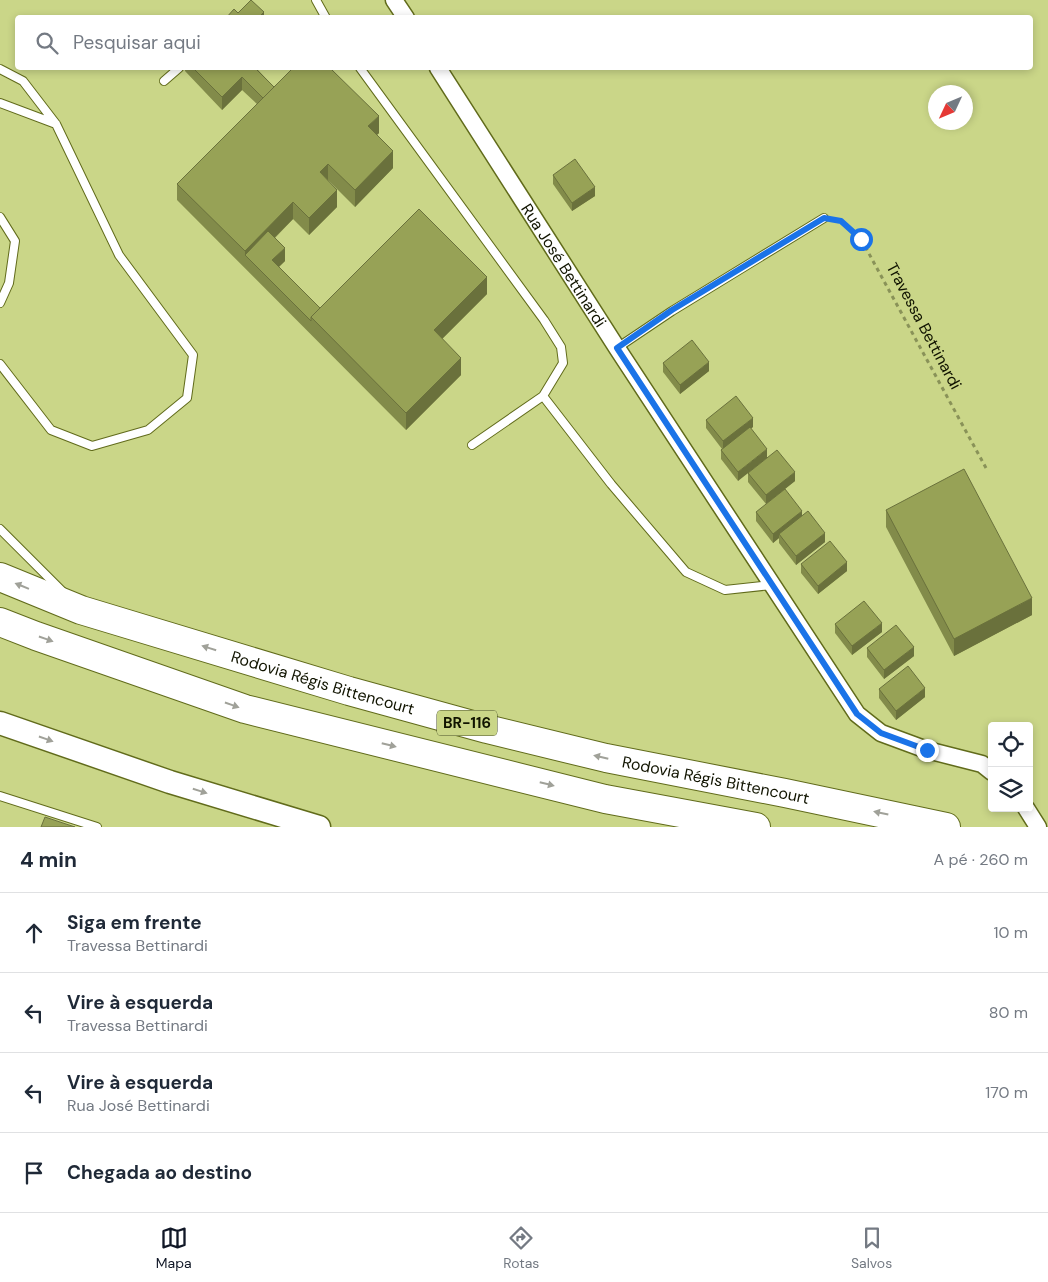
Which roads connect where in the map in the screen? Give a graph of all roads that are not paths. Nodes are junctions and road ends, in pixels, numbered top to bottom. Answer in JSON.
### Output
{"nodes":[{"id":1,"x":316,"y":0,"type":"edge"},
{"id":2,"x":394,"y":0,"type":"edge"},
{"id":3,"x":324,"y":15,"type":"edge"},
{"id":4,"x":404,"y":15,"type":"edge"},
{"id":5,"x":0,"y":68,"type":"edge"},
{"id":6,"x":176,"y":70,"type":"edge"},
{"id":7,"x":361,"y":70,"type":"edge"},
{"id":8,"x":439,"y":70,"type":"edge"},
{"id":9,"x":164,"y":81,"type":"dead end"},
{"id":10,"x":0,"y":103,"type":"edge"},
{"id":11,"x":56,"y":124,"type":"junction"},
{"id":12,"x":0,"y":217,"type":"edge"},
{"id":13,"x":824,"y":218,"type":"road end"},
{"id":14,"x":0,"y":303,"type":"edge"},
{"id":15,"x":617,"y":348,"type":"junction"},
{"id":16,"x":0,"y":364,"type":"edge"},
{"id":17,"x":543,"y":396,"type":"junction"},
{"id":18,"x":472,"y":445,"type":"dead end"},
{"id":19,"x":0,"y":529,"type":"edge"},
{"id":20,"x":0,"y":577,"type":"edge"},
{"id":21,"x":772,"y":585,"type":"junction"},
{"id":22,"x":81,"y":610,"type":"junction"},
{"id":23,"x":0,"y":622,"type":"edge"},
{"id":24,"x":0,"y":724,"type":"edge"},
{"id":25,"x":988,"y":769,"type":"edge"},
{"id":26,"x":0,"y":796,"type":"edge"},
{"id":27,"x":1029,"y":812,"type":"edge"},
{"id":28,"x":312,"y":826,"type":"edge"},
{"id":29,"x":97,"y":827,"type":"edge"},
{"id":30,"x":756,"y":827,"type":"edge"},
{"id":31,"x":946,"y":827,"type":"edge"},
{"id":32,"x":1038,"y":827,"type":"edge"}],
"edges":[{"from":1,"to":3,"type":"lane"},
{"from":2,"to":4,"type":"street"},
{"from":5,"to":11,"type":"lane"},
{"from":6,"to":9,"type":"lane"},
{"from":7,"to":17,"type":"lane"},
{"from":8,"to":15,"type":"street","name":"Rua José Bettinardi"},
{"from":10,"to":11,"type":"lane"},
{"from":11,"to":16,"type":"lane"},
{"from":12,"to":14,"type":"lane"},
{"from":13,"to":15,"type":"lane"},
{"from":15,"to":21,"type":"street","name":"Rua José Bettinardi"},
{"from":17,"to":18,"type":"lane"},
{"from":17,"to":21,"type":"lane"},
{"from":19,"to":22,"type":"lane"},
{"from":22,"to":20,"type":"highway","name":"Rodovia Régis Bittencourt","number":"BR-116","one_way":true},
{"from":21,"to":25,"type":"street","name":"Rua José Bettinardi"},
{"from":31,"to":22,"type":"highway","name":"Rodovia Régis Bittencourt","number":"BR-116","one_way":true},
{"from":23,"to":30,"type":"highway","number":"BR-116","one_way":true},
{"from":24,"to":28,"type":"main road","one_way":true},
{"from":26,"to":29,"type":"lane"},
{"from":27,"to":32,"type":"street"}]}
